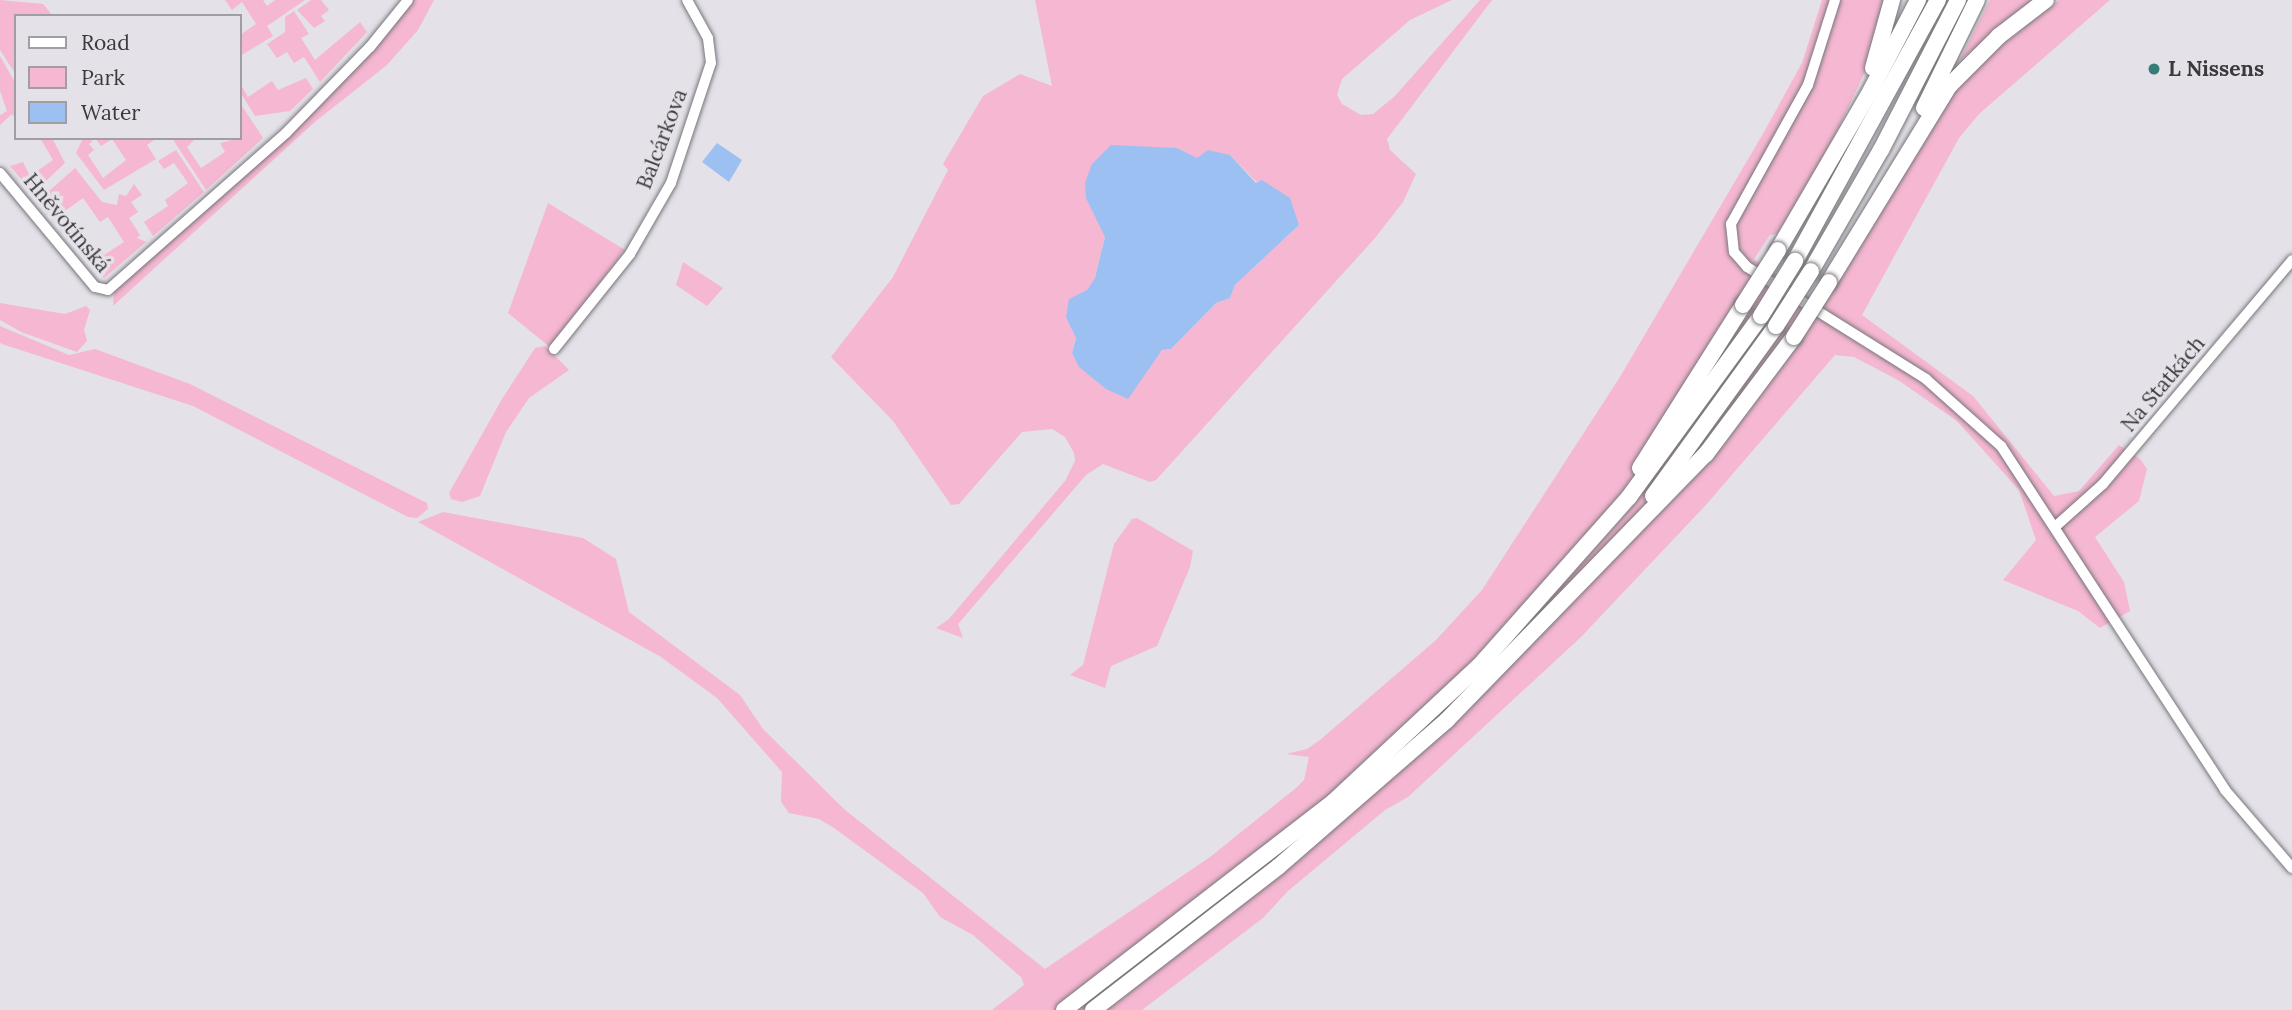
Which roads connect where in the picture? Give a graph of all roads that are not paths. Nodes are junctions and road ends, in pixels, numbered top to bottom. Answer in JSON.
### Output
{"nodes":[{"id":1,"x":408,"y":0,"type":"edge"},
{"id":2,"x":687,"y":0,"type":"edge"},
{"id":3,"x":1835,"y":0,"type":"edge"},
{"id":4,"x":1892,"y":0,"type":"edge"},
{"id":5,"x":1917,"y":0,"type":"edge"},
{"id":6,"x":1938,"y":0,"type":"edge"},
{"id":7,"x":1958,"y":0,"type":"edge"},
{"id":8,"x":1977,"y":0,"type":"edge"},
{"id":9,"x":2046,"y":0,"type":"edge"},
{"id":10,"x":1829,"y":162,"type":"junction"},
{"id":11,"x":0,"y":173,"type":"edge"},
{"id":12,"x":1885,"y":186,"type":"junction"},
{"id":13,"x":2292,"y":260,"type":"edge"},
{"id":14,"x":554,"y":349,"type":"dead end"},
{"id":15,"x":2056,"y":526,"type":"junction"},
{"id":16,"x":1594,"y":540,"type":"junction"},
{"id":17,"x":1593,"y":568,"type":"junction"},
{"id":18,"x":2292,"y":868,"type":"edge"},
{"id":19,"x":1064,"y":1010,"type":"edge"},
{"id":20,"x":1093,"y":1010,"type":"edge"}],
"edges":[{"from":1,"to":11,"type":"street","name":"Hněvotínská"},
{"from":2,"to":14,"type":"street","name":"Balcárkova"},
{"from":3,"to":15,"type":"street"},
{"from":4,"to":10,"type":"highway"},
{"from":5,"to":10,"type":"highway"},
{"from":6,"to":16,"type":"highway","bridge":true},
{"from":7,"to":17,"type":"highway","bridge":true},
{"from":8,"to":12,"type":"highway"},
{"from":9,"to":12,"type":"highway"},
{"from":10,"to":16,"type":"highway","bridge":true},
{"from":12,"to":17,"type":"highway","bridge":true},
{"from":13,"to":15,"type":"street","name":"Na Statkách"},
{"from":15,"to":18,"type":"street"},
{"from":16,"to":19,"type":"highway"},
{"from":17,"to":20,"type":"highway"}]}
